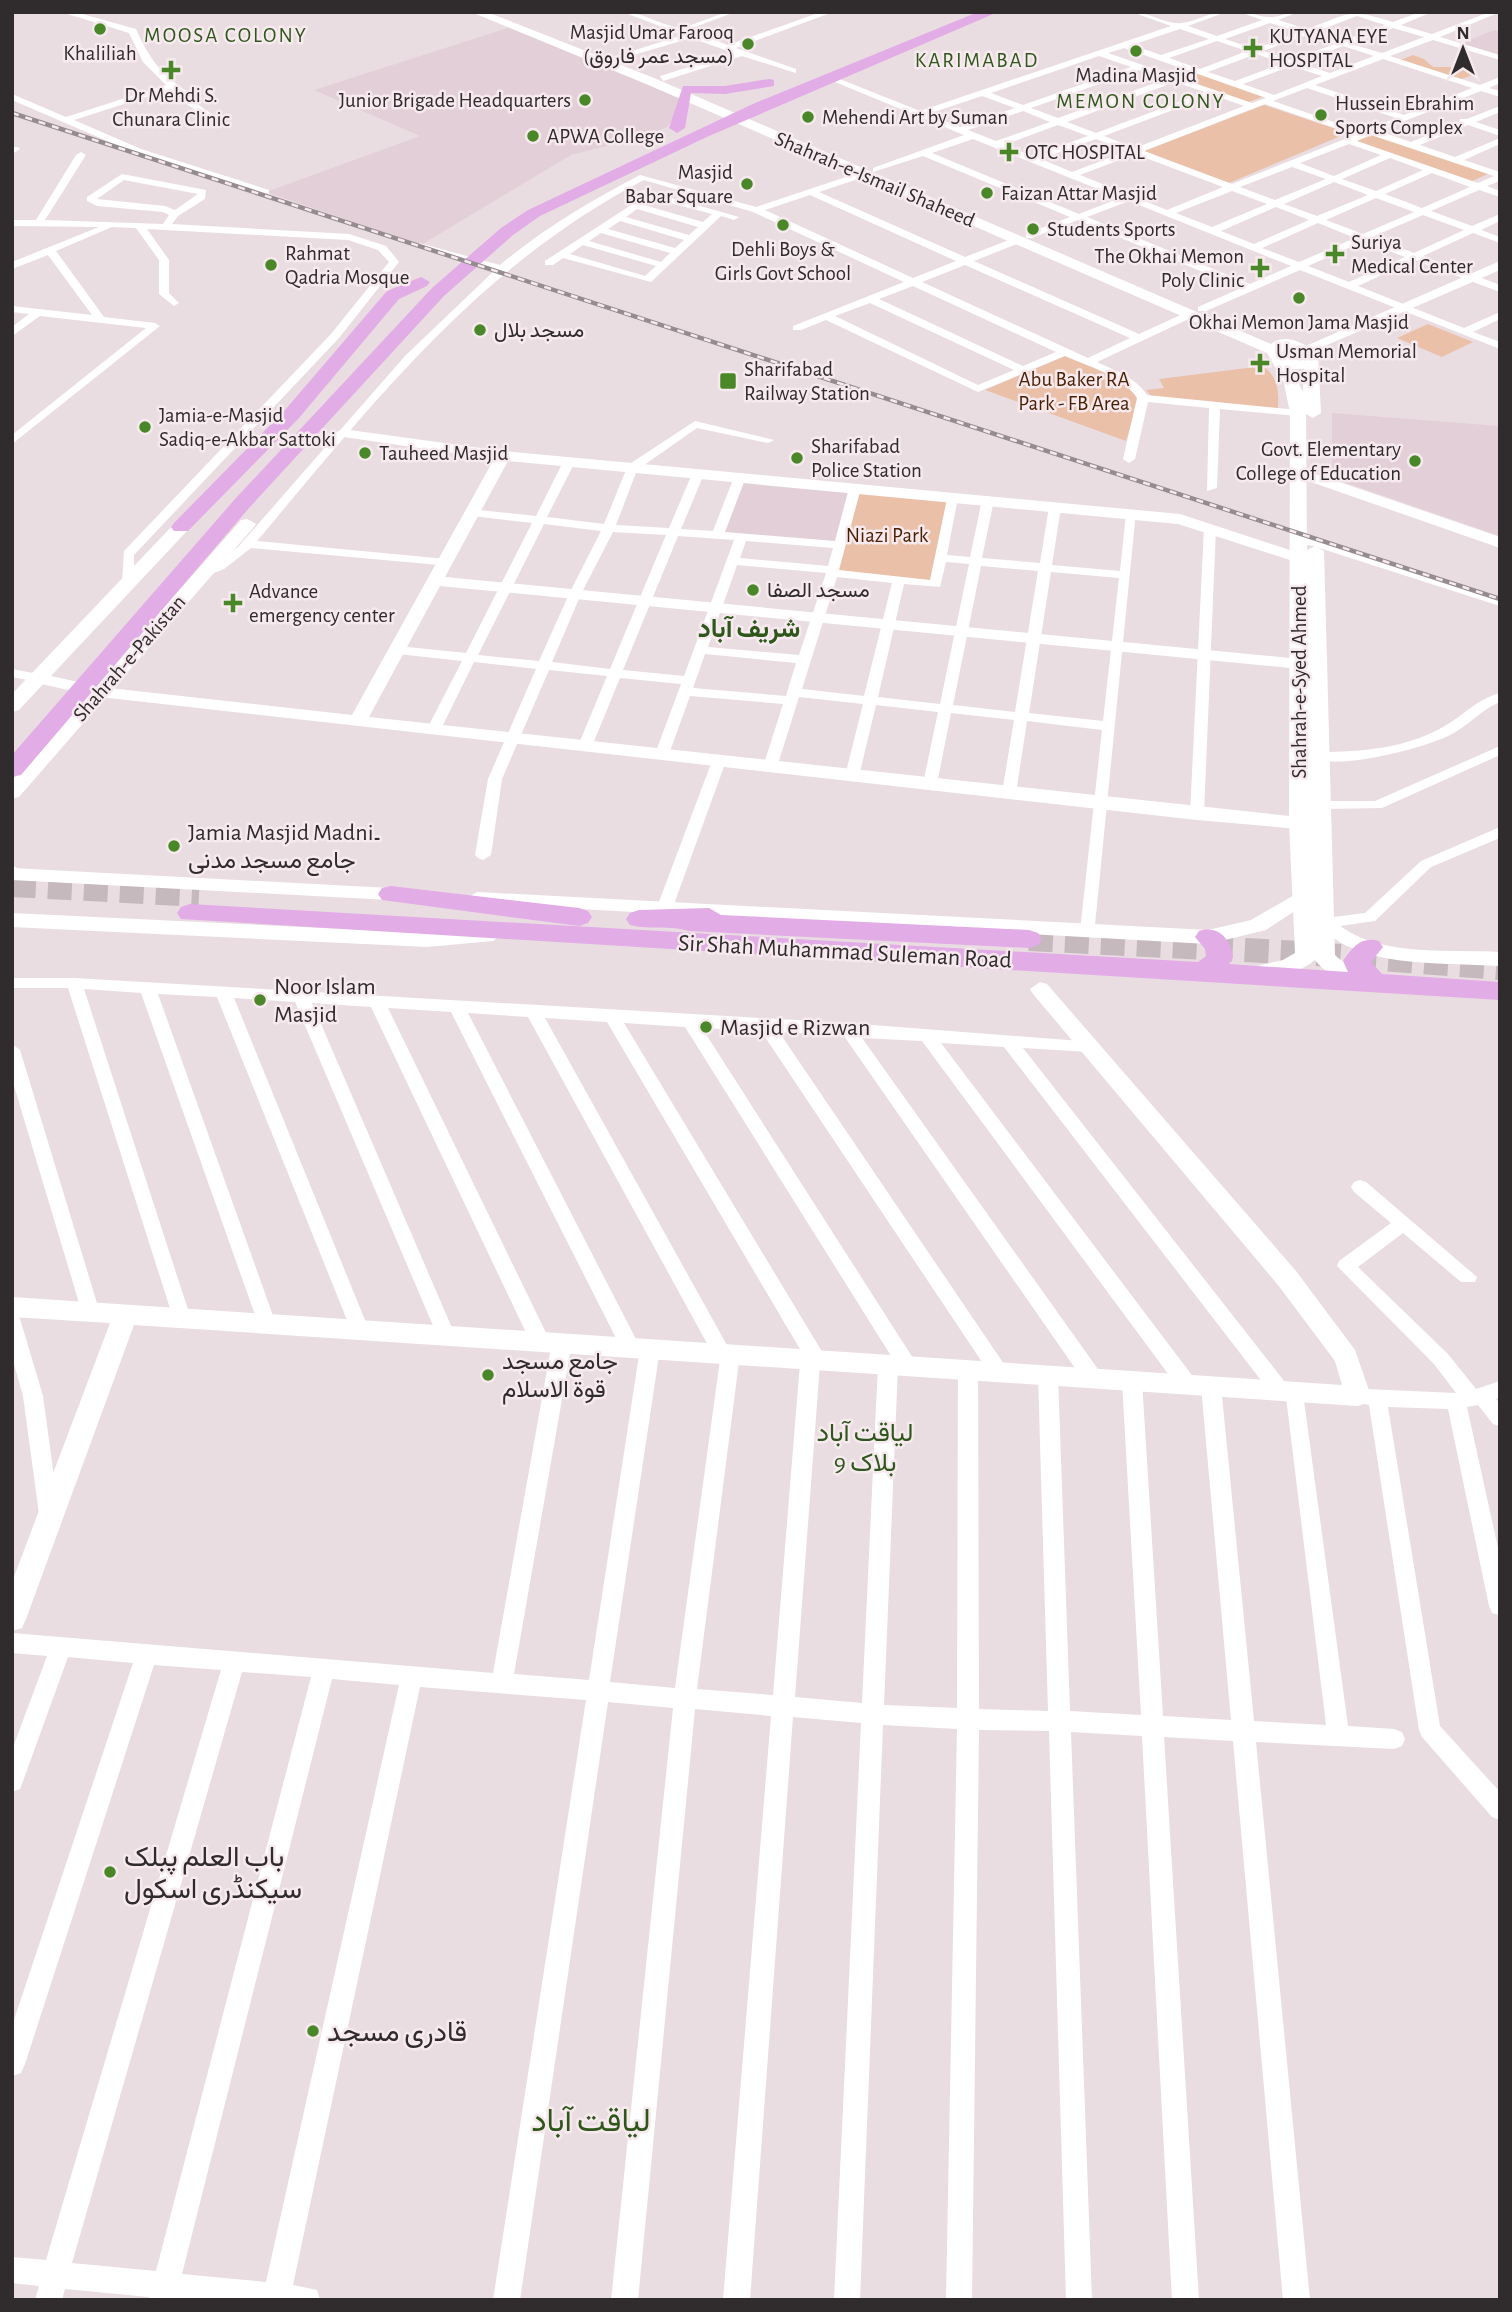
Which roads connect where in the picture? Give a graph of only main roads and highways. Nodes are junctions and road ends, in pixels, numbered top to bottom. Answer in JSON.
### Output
{"nodes":[{"id":1,"x":476,"y":12,"type":"edge"},
{"id":2,"x":496,"y":12,"type":"edge"},
{"id":3,"x":967,"y":12,"type":"edge"},
{"id":4,"x":999,"y":13,"type":"edge"},
{"id":5,"x":799,"y":69,"type":"road end"},
{"id":6,"x":769,"y":83,"type":"junction"},
{"id":7,"x":686,"y":93,"type":"junction"},
{"id":8,"x":718,"y":107,"type":"junction"},
{"id":9,"x":750,"y":120,"type":"junction"},
{"id":10,"x":677,"y":128,"type":"junction"},
{"id":11,"x":521,"y":201,"type":"dead end"},
{"id":12,"x":494,"y":241,"type":"junction"},
{"id":13,"x":429,"y":285,"type":"junction"},
{"id":14,"x":1278,"y":350,"type":"junction"},
{"id":15,"x":1310,"y":355,"type":"joint"},
{"id":16,"x":1307,"y":477,"type":"junction"},
{"id":17,"x":181,"y":527,"type":"joint"},
{"id":18,"x":248,"y":534,"type":"joint"},
{"id":19,"x":1304,"y":547,"type":"junction"},
{"id":20,"x":12,"y":706,"type":"edge"},
{"id":21,"x":40,"y":710,"type":"dead end"},
{"id":22,"x":12,"y":770,"type":"edge"},
{"id":23,"x":12,"y":793,"type":"edge"},
{"id":24,"x":391,"y":894,"type":"road end"},
{"id":25,"x":822,"y":916,"type":"road end"},
{"id":26,"x":579,"y":917,"type":"junction"},
{"id":27,"x":639,"y":919,"type":"junction"},
{"id":28,"x":1208,"y":937,"type":"road end"},
{"id":29,"x":1029,"y":939,"type":"tunnel mouth"},
{"id":30,"x":1370,"y":947,"type":"road end"},
{"id":31,"x":1200,"y":971,"type":"junction"},
{"id":32,"x":1254,"y":974,"type":"junction"},
{"id":33,"x":1371,"y":982,"type":"junction"},
{"id":34,"x":1500,"y":991,"type":"edge"}],
"edges":[{"from":1,"to":7,"type":"main road","name":"Shahrah-e-Ismail Shaheed"},
{"from":2,"to":7,"type":"main road","name":"Shahrah-e-Ismail Shaheed"},
{"from":3,"to":13,"type":"highway"},
{"from":4,"to":9,"type":"highway"},
{"from":4,"to":12,"type":"highway"},
{"from":5,"to":6,"type":"highway"},
{"from":6,"to":7,"type":"highway"},
{"from":6,"to":8,"type":"highway"},
{"from":7,"to":8,"type":"main road","name":"Shahrah-e-Ismail Shaheed"},
{"from":7,"to":10,"type":"highway"},
{"from":8,"to":9,"type":"main road","name":"Shahrah-e-Ismail Shaheed"},
{"from":8,"to":10,"type":"highway"},
{"from":9,"to":12,"type":"highway"},
{"from":9,"to":14,"type":"main road","name":"Shahrah-e-Ismail Shaheed"},
{"from":10,"to":11,"type":"highway"},
{"from":12,"to":13,"type":"highway"},
{"from":13,"to":17,"type":"highway"},
{"from":13,"to":18,"type":"highway"},
{"from":13,"to":21,"type":"highway"},
{"from":13,"to":22,"type":"highway"},
{"from":14,"to":15,"type":"main road","name":"Shahrah-e-Ismail Shaheed"},
{"from":14,"to":16,"type":"main road","name":"Shahrah-e-Syed Ahmed"},
{"from":15,"to":16,"type":"main road","name":"Shahrah-e-Syed Ahmed"},
{"from":16,"to":19,"type":"main road","name":"Shahrah-e-Syed Ahmed"},
{"from":17,"to":20,"type":"main road"},
{"from":18,"to":23,"type":"main road","name":"Shahrah-e-Pakistan"},
{"from":19,"to":32,"type":"main road","name":"Shahrah-e-Syed Ahmed"},
{"from":19,"to":33,"type":"main road","name":"Shahrah-e-Syed Ahmed"},
{"from":24,"to":26,"type":"highway"},
{"from":25,"to":27,"type":"highway"},
{"from":26,"to":27,"type":"highway","name":"Sir Shah Muhammad Suleman Road"},
{"from":26,"to":31,"type":"highway","name":"Sir Shah Muhammad Suleman Road"},
{"from":27,"to":29,"type":"highway","name":"Sir Shah Muhammad Suleman Road"},
{"from":28,"to":31,"type":"highway"},
{"from":30,"to":33,"type":"highway"},
{"from":31,"to":32,"type":"highway","name":"Sir Shah Muhammad Suleman Road"},
{"from":32,"to":33,"type":"highway","name":"Sir Shah Muhammad Suleman Road"},
{"from":33,"to":34,"type":"highway","name":"Sir Shah Muhammad Suleman Road"}]}
